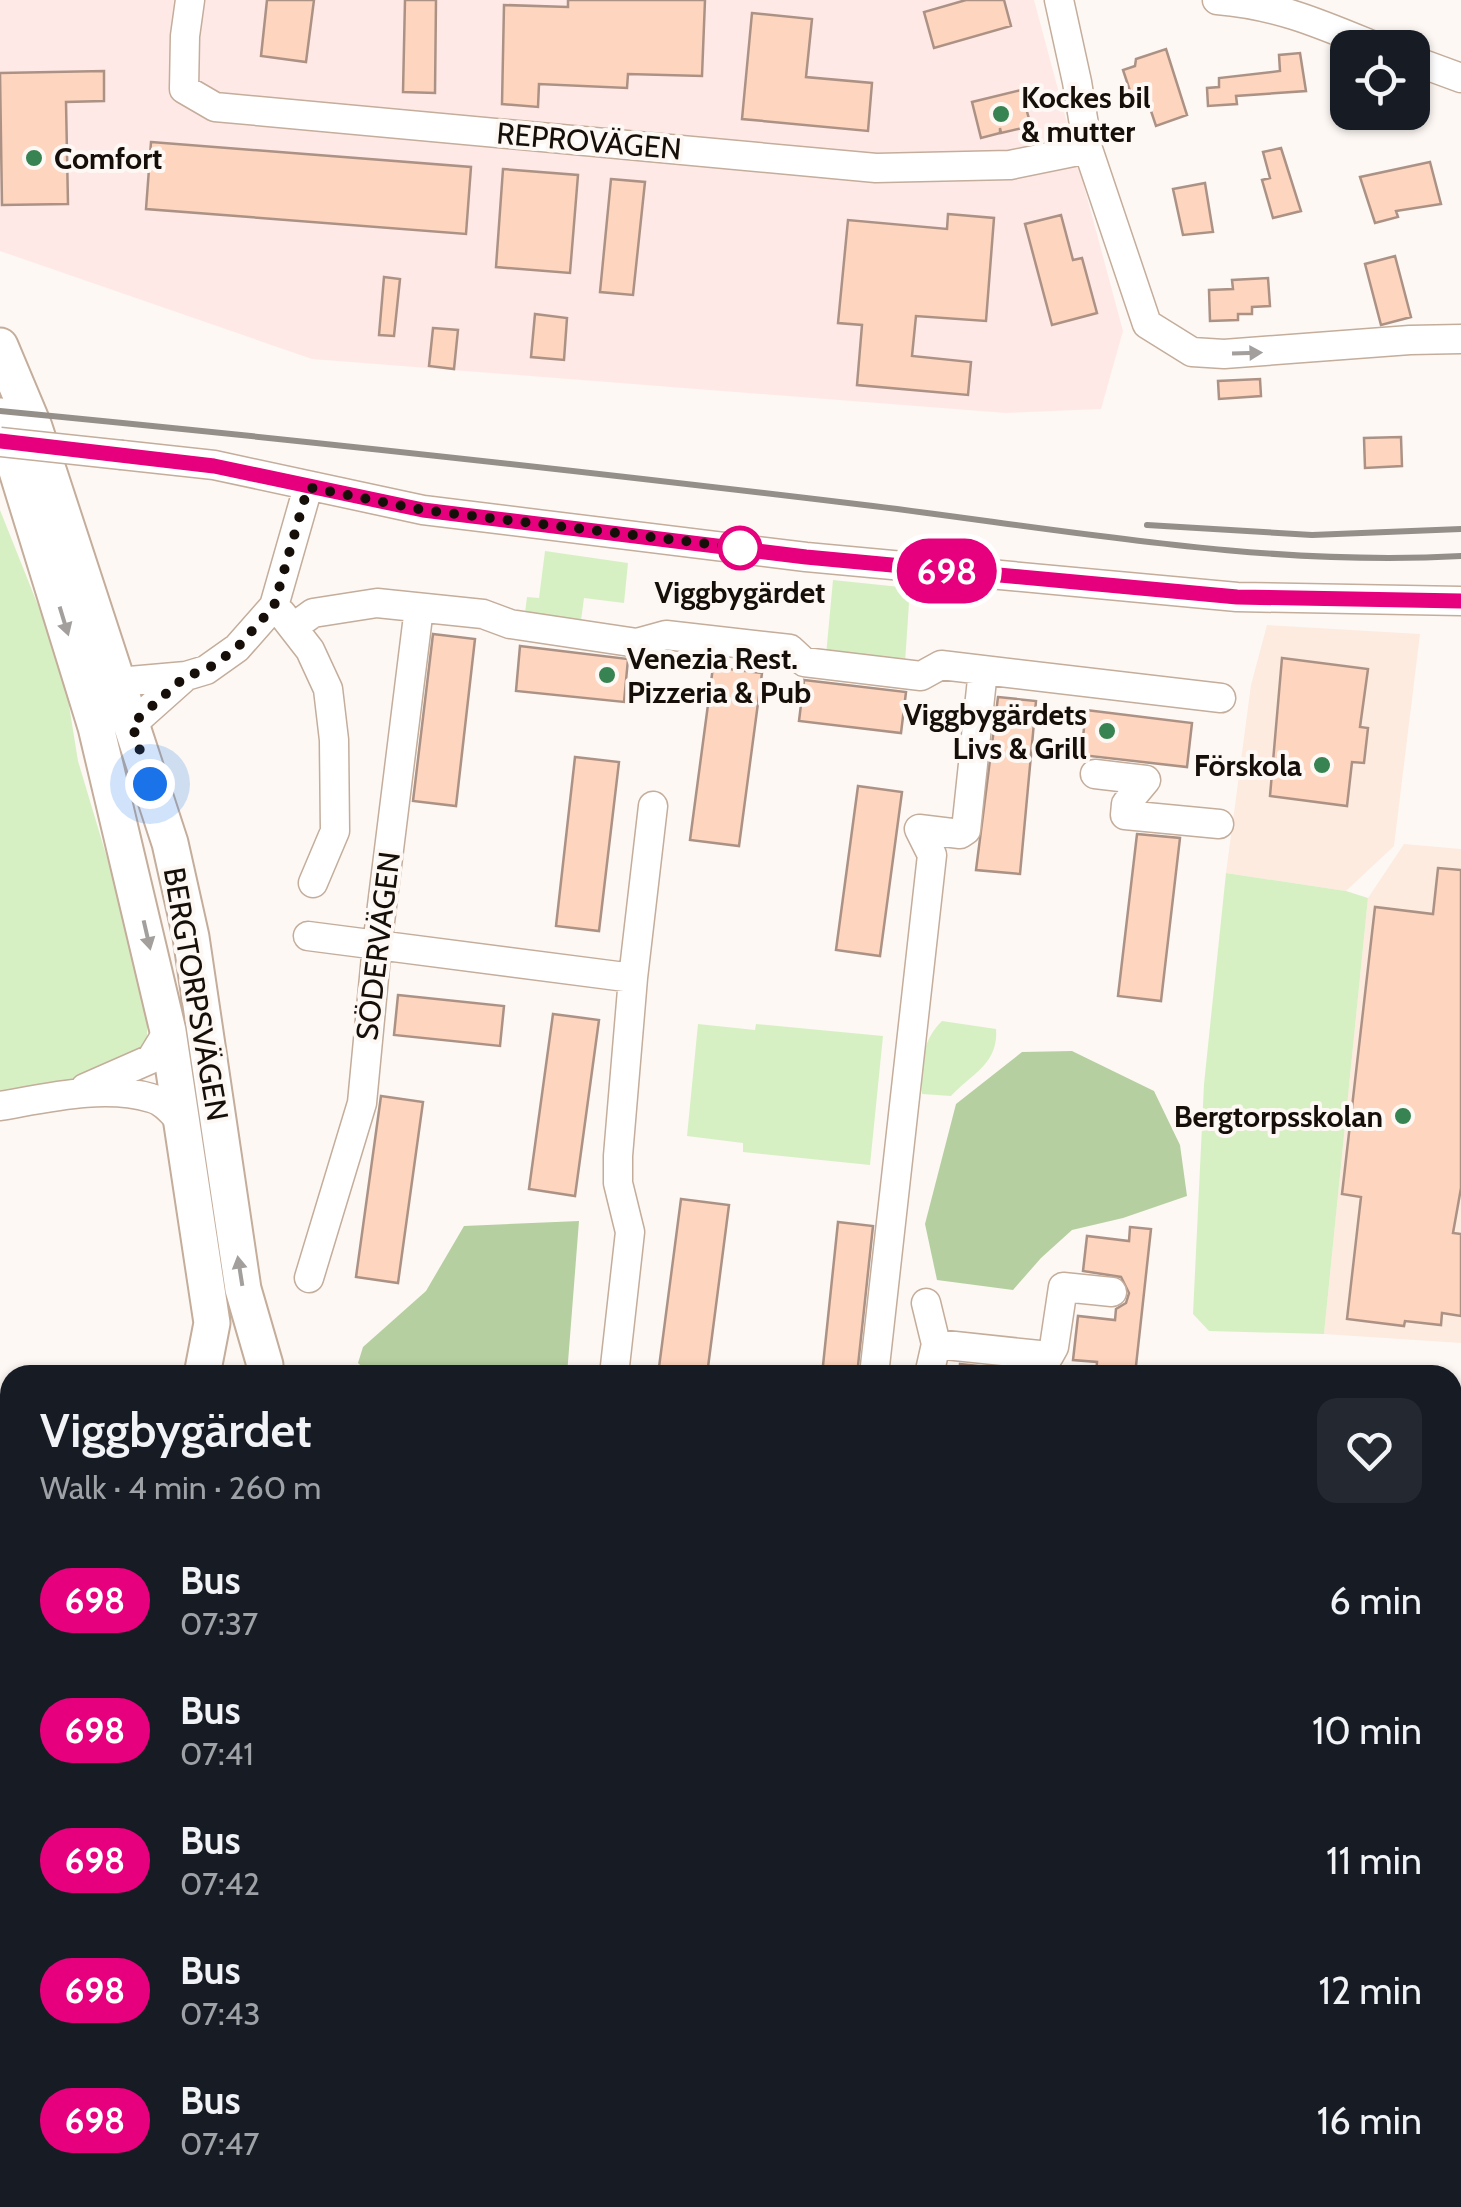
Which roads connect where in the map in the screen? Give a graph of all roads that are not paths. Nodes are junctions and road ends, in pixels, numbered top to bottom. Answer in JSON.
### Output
{"nodes":[{"id":1,"x":190,"y":0,"type":"edge"},
{"id":2,"x":1059,"y":0,"type":"edge"},
{"id":3,"x":1217,"y":0,"type":"edge"},
{"id":4,"x":1336,"y":30,"type":"edge"},
{"id":5,"x":1430,"y":67,"type":"edge"},
{"id":6,"x":1461,"y":78,"type":"edge"},
{"id":7,"x":1088,"y":149,"type":"junction"},
{"id":8,"x":1461,"y":339,"type":"edge"},
{"id":9,"x":0,"y":346,"type":"edge"},
{"id":10,"x":0,"y":416,"type":"edge"},
{"id":11,"x":0,"y":442,"type":"edge"},
{"id":12,"x":308,"y":487,"type":"junction"},
{"id":13,"x":1461,"y":602,"type":"edge"},
{"id":14,"x":419,"y":608,"type":"junction"},
{"id":15,"x":284,"y":616,"type":"junction"},
{"id":16,"x":983,"y":670,"type":"junction"},
{"id":17,"x":186,"y":676,"type":"junction"},
{"id":18,"x":118,"y":682,"type":"junction"},
{"id":19,"x":1221,"y":698,"type":"dead end"},
{"id":20,"x":132,"y":724,"type":"junction"},
{"id":21,"x":1095,"y":774,"type":"dead end"},
{"id":22,"x":653,"y":806,"type":"dead end"},
{"id":23,"x":1220,"y":824,"type":"dead end"},
{"id":24,"x":313,"y":883,"type":"dead end"},
{"id":25,"x":308,"y":936,"type":"dead end"},
{"id":26,"x":377,"y":946,"type":"junction"},
{"id":27,"x":633,"y":978,"type":"junction"},
{"id":28,"x":168,"y":1031,"type":"junction"},
{"id":29,"x":70,"y":1095,"type":"junction"},
{"id":30,"x":0,"y":1106,"type":"edge"},
{"id":31,"x":182,"y":1122,"type":"junction"},
{"id":32,"x":309,"y":1278,"type":"dead end"},
{"id":33,"x":1112,"y":1292,"type":"dead end"},
{"id":34,"x":926,"y":1303,"type":"dead end"},
{"id":35,"x":936,"y":1344,"type":"junction"},
{"id":36,"x":205,"y":1365,"type":"edge"},
{"id":37,"x":221,"y":1365,"type":"edge"},
{"id":38,"x":258,"y":1365,"type":"edge"},
{"id":39,"x":270,"y":1365,"type":"edge"},
{"id":40,"x":615,"y":1365,"type":"edge"},
{"id":41,"x":875,"y":1365,"type":"edge"},
{"id":42,"x":932,"y":1365,"type":"edge"}],
"edges":[{"from":1,"to":7,"type":"street","name":"REPROVÄGEN"},
{"from":2,"to":7,"type":"street"},
{"from":3,"to":4,"type":"street"},
{"from":5,"to":6,"type":"street"},
{"from":7,"to":8,"type":"street","one_way":true},
{"from":9,"to":18,"type":"main road","name":"BERGTORPSVÄGEN"},
{"from":10,"to":28,"type":"main road","name":"BERGTORPSVÄGEN","one_way":true},
{"from":11,"to":12,"type":"street","bridge":true},
{"from":12,"to":13,"type":"street"},
{"from":12,"to":15,"type":"street"},
{"from":14,"to":15,"type":"street"},
{"from":14,"to":16,"type":"street"},
{"from":14,"to":26,"type":"street","name":"SÖDERVÄGEN"},
{"from":15,"to":17,"type":"street"},
{"from":15,"to":24,"type":"street","name":"SÖDERVÄGEN"},
{"from":16,"to":19,"type":"street"},
{"from":16,"to":41,"type":"street"},
{"from":17,"to":18,"type":"street"},
{"from":17,"to":20,"type":"street"},
{"from":18,"to":20,"type":"main road","name":"BERGTORPSVÄGEN"},
{"from":39,"to":20,"type":"main road","name":"BERGTORPSVÄGEN","one_way":true},
{"from":21,"to":23,"type":"street"},
{"from":22,"to":27,"type":"street"},
{"from":25,"to":26,"type":"street"},
{"from":26,"to":27,"type":"street"},
{"from":26,"to":32,"type":"street","name":"SÖDERVÄGEN"},
{"from":27,"to":40,"type":"street"},
{"from":28,"to":29,"type":"street"},
{"from":28,"to":31,"type":"main road","name":"BERGTORPSVÄGEN"},
{"from":29,"to":30,"type":"street"},
{"from":29,"to":31,"type":"street"},
{"from":31,"to":36,"type":"main road","name":"BERGTORPSVÄGEN"},
{"from":33,"to":35,"type":"street"},
{"from":34,"to":35,"type":"street"},
{"from":35,"to":42,"type":"street"},
{"from":37,"to":38,"type":"main road","name":"BERGTORPSVÄGEN"}]}
